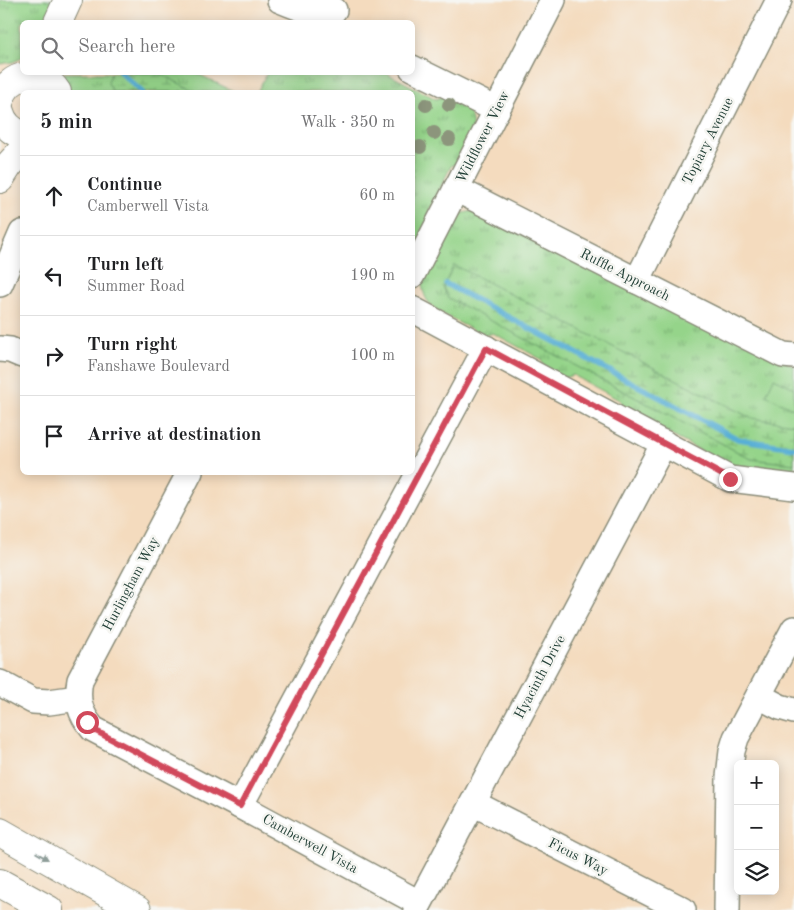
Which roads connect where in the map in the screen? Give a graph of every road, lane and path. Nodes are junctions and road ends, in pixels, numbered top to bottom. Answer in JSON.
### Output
{"nodes":[{"id":1,"x":68,"y":0,"type":"edge"},
{"id":2,"x":89,"y":0,"type":"edge"},
{"id":3,"x":280,"y":0,"type":"edge"},
{"id":4,"x":553,"y":0,"type":"edge"},
{"id":5,"x":779,"y":0,"type":"edge"},
{"id":6,"x":335,"y":11,"type":"edge"},
{"id":7,"x":59,"y":20,"type":"edge"},
{"id":8,"x":81,"y":20,"type":"edge"},
{"id":9,"x":415,"y":69,"type":"edge"},
{"id":10,"x":17,"y":75,"type":"edge"},
{"id":11,"x":56,"y":84,"type":"edge"},
{"id":12,"x":497,"y":110,"type":"junction"},
{"id":13,"x":5,"y":118,"type":"edge"},
{"id":14,"x":20,"y":153,"type":"edge"},
{"id":15,"x":0,"y":179,"type":"edge"},
{"id":16,"x":456,"y":189,"type":"junction"},
{"id":17,"x":20,"y":238,"type":"edge"},
{"id":18,"x":415,"y":269,"type":"edge"},
{"id":19,"x":637,"y":281,"type":"junction"},
{"id":20,"x":0,"y":284,"type":"edge"},
{"id":21,"x":415,"y":311,"type":"edge"},
{"id":22,"x":486,"y":348,"type":"junction"},
{"id":23,"x":0,"y":350,"type":"edge"},
{"id":24,"x":20,"y":354,"type":"edge"},
{"id":25,"x":794,"y":356,"type":"edge"},
{"id":26,"x":664,"y":443,"type":"junction"},
{"id":27,"x":188,"y":475,"type":"edge"},
{"id":28,"x":794,"y":487,"type":"edge"},
{"id":29,"x":794,"y":629,"type":"edge"},
{"id":30,"x":0,"y":683,"type":"edge"},
{"id":31,"x":759,"y":696,"type":"junction"},
{"id":32,"x":78,"y":698,"type":"junction"},
{"id":33,"x":794,"y":710,"type":"edge"},
{"id":34,"x":473,"y":803,"type":"junction"},
{"id":35,"x":240,"y":806,"type":"junction"},
{"id":36,"x":0,"y":832,"type":"edge"},
{"id":37,"x":0,"y":883,"type":"edge"},
{"id":38,"x":418,"y":907,"type":"edge"},
{"id":39,"x":49,"y":910,"type":"edge"},
{"id":40,"x":137,"y":910,"type":"edge"},
{"id":41,"x":684,"y":910,"type":"edge"},
{"id":42,"x":727,"y":910,"type":"edge"}],
"edges":[{"from":1,"to":7,"type":"main road"},
{"from":2,"to":8,"type":"main road"},
{"from":3,"to":6,"type":"street"},
{"from":4,"to":12,"type":"street","name":"Wildflower View"},
{"from":5,"to":19,"type":"street","name":"Topiary Avenue"},
{"from":9,"to":12,"type":"street"},
{"from":10,"to":11,"type":"main road"},
{"from":10,"to":13,"type":"main road"},
{"from":12,"to":16,"type":"street","name":"Wildflower View"},
{"from":14,"to":15,"type":"main road"},
{"from":16,"to":18,"type":"street","name":"Wildflower View"},
{"from":16,"to":19,"type":"street","name":"Ruffle Approach"},
{"from":17,"to":20,"type":"street"},
{"from":19,"to":25,"type":"street","name":"Ruffle Approach"},
{"from":21,"to":22,"type":"street"},
{"from":22,"to":26,"type":"street"},
{"from":22,"to":35,"type":"street"},
{"from":23,"to":24,"type":"street"},
{"from":26,"to":28,"type":"street"},
{"from":26,"to":34,"type":"street","name":"Hyacinth Drive"},
{"from":27,"to":32,"type":"street","name":"Hurlingham Way"},
{"from":29,"to":31,"type":"street"},
{"from":30,"to":32,"type":"street"},
{"from":31,"to":33,"type":"street"},
{"from":31,"to":42,"type":"street"},
{"from":32,"to":35,"type":"street","name":"Camberwell Vista"},
{"from":34,"to":38,"type":"street","name":"Hyacinth Drive"},
{"from":34,"to":41,"type":"street","name":"Ficus Way"},
{"from":35,"to":38,"type":"street","name":"Camberwell Vista"},
{"from":36,"to":40,"type":"main road","one_way":true},
{"from":37,"to":39,"type":"main road"}]}
